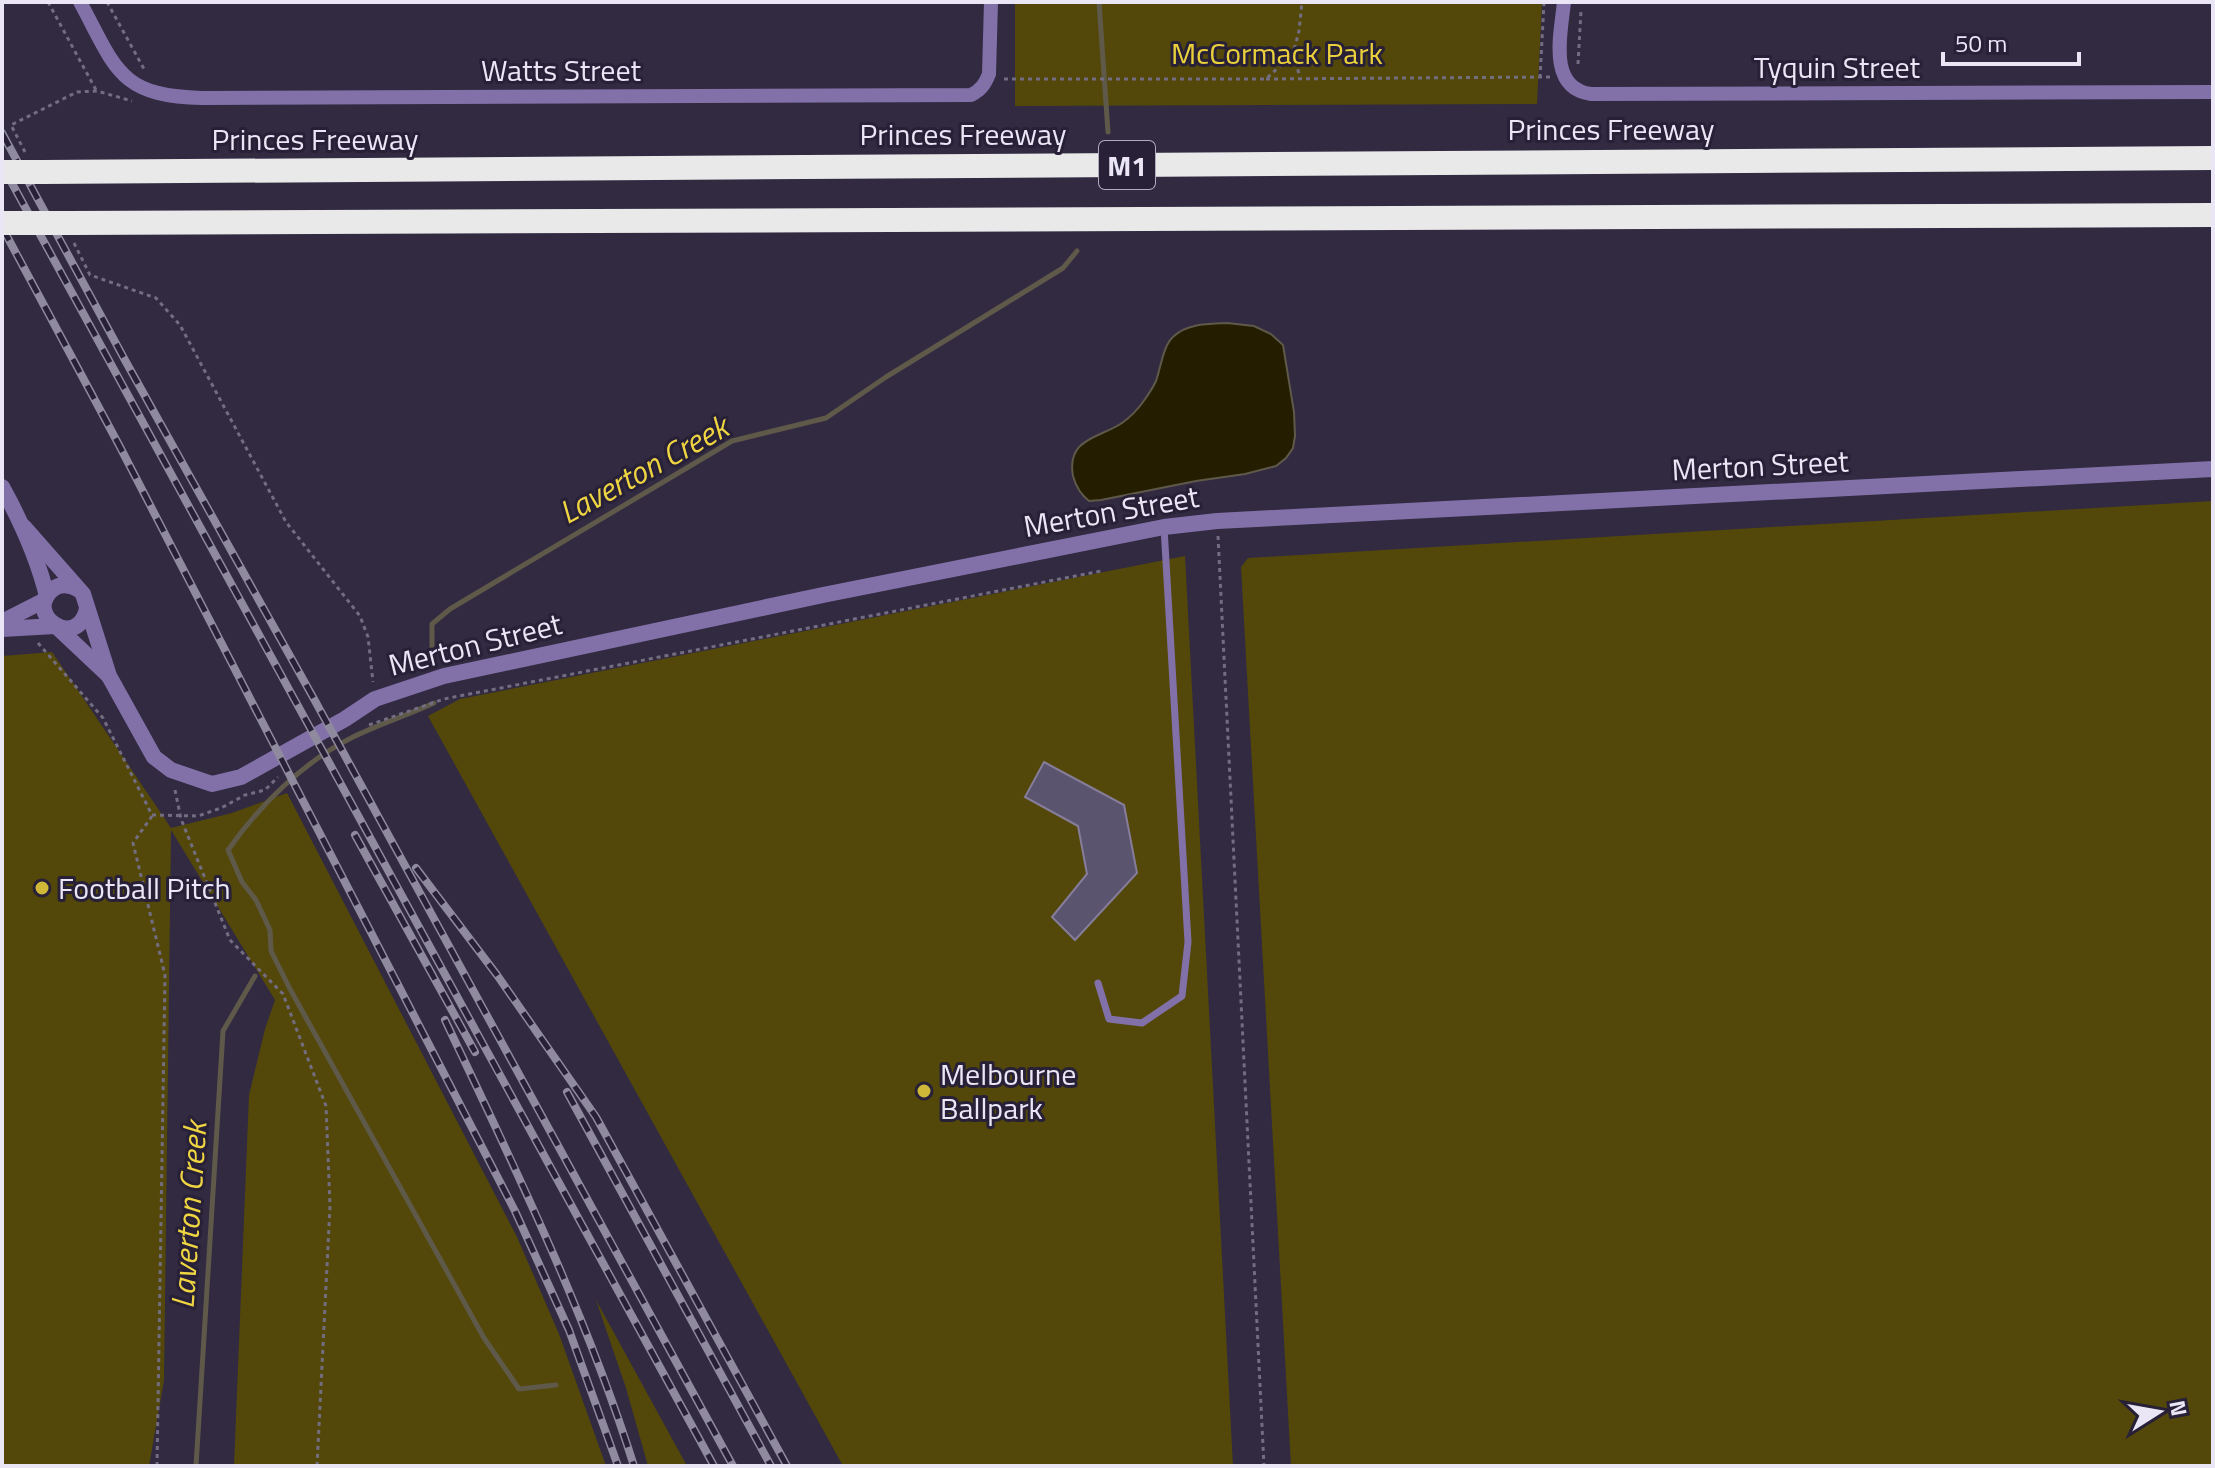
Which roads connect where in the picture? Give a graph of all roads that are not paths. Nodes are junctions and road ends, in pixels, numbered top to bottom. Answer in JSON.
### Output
{"nodes":[{"id":1,"x":80,"y":2,"type":"edge"},
{"id":2,"x":991,"y":2,"type":"edge"},
{"id":3,"x":1564,"y":2,"type":"edge"},
{"id":4,"x":2213,"y":92,"type":"edge"},
{"id":5,"x":2213,"y":158,"type":"edge"},
{"id":6,"x":2,"y":172,"type":"edge"},
{"id":7,"x":2213,"y":215,"type":"edge"},
{"id":8,"x":2,"y":223,"type":"edge"},
{"id":9,"x":2213,"y":469,"type":"edge"},
{"id":10,"x":2,"y":487,"type":"edge"},
{"id":11,"x":24,"y":527,"type":"junction"},
{"id":12,"x":1164,"y":527,"type":"junction"},
{"id":13,"x":78,"y":589,"type":"junction"},
{"id":14,"x":46,"y":598,"type":"junction"},
{"id":15,"x":87,"y":609,"type":"junction"},
{"id":16,"x":2,"y":622,"type":"edge"},
{"id":17,"x":56,"y":626,"type":"junction"},
{"id":18,"x":2,"y":629,"type":"edge"},
{"id":19,"x":109,"y":676,"type":"junction"},
{"id":20,"x":1098,"y":983,"type":"dead end"}],
"edges":[{"from":1,"to":2,"type":"street","name":"Watts Street"},
{"from":3,"to":4,"type":"street","name":"Tyquin Street"},
{"from":5,"to":6,"type":"highway","name":"Princes Freeway","number":"M1","bridge":true},
{"from":7,"to":8,"type":"highway","number":"M1","bridge":true},
{"from":9,"to":12,"type":"street","name":"Merton Street"},
{"from":10,"to":11,"type":"street"},
{"from":11,"to":13,"type":"street"},
{"from":11,"to":14,"type":"street"},
{"from":12,"to":19,"type":"street","name":"Merton Street"},
{"from":12,"to":20,"type":"lane"},
{"from":13,"to":14,"type":"street"},
{"from":13,"to":15,"type":"street"},
{"from":14,"to":16,"type":"street"},
{"from":14,"to":17,"type":"street"},
{"from":15,"to":17,"type":"street"},
{"from":15,"to":19,"type":"street","name":"Merton Street"},
{"from":17,"to":18,"type":"street"},
{"from":17,"to":19,"type":"street","name":"Merton Street"}]}
